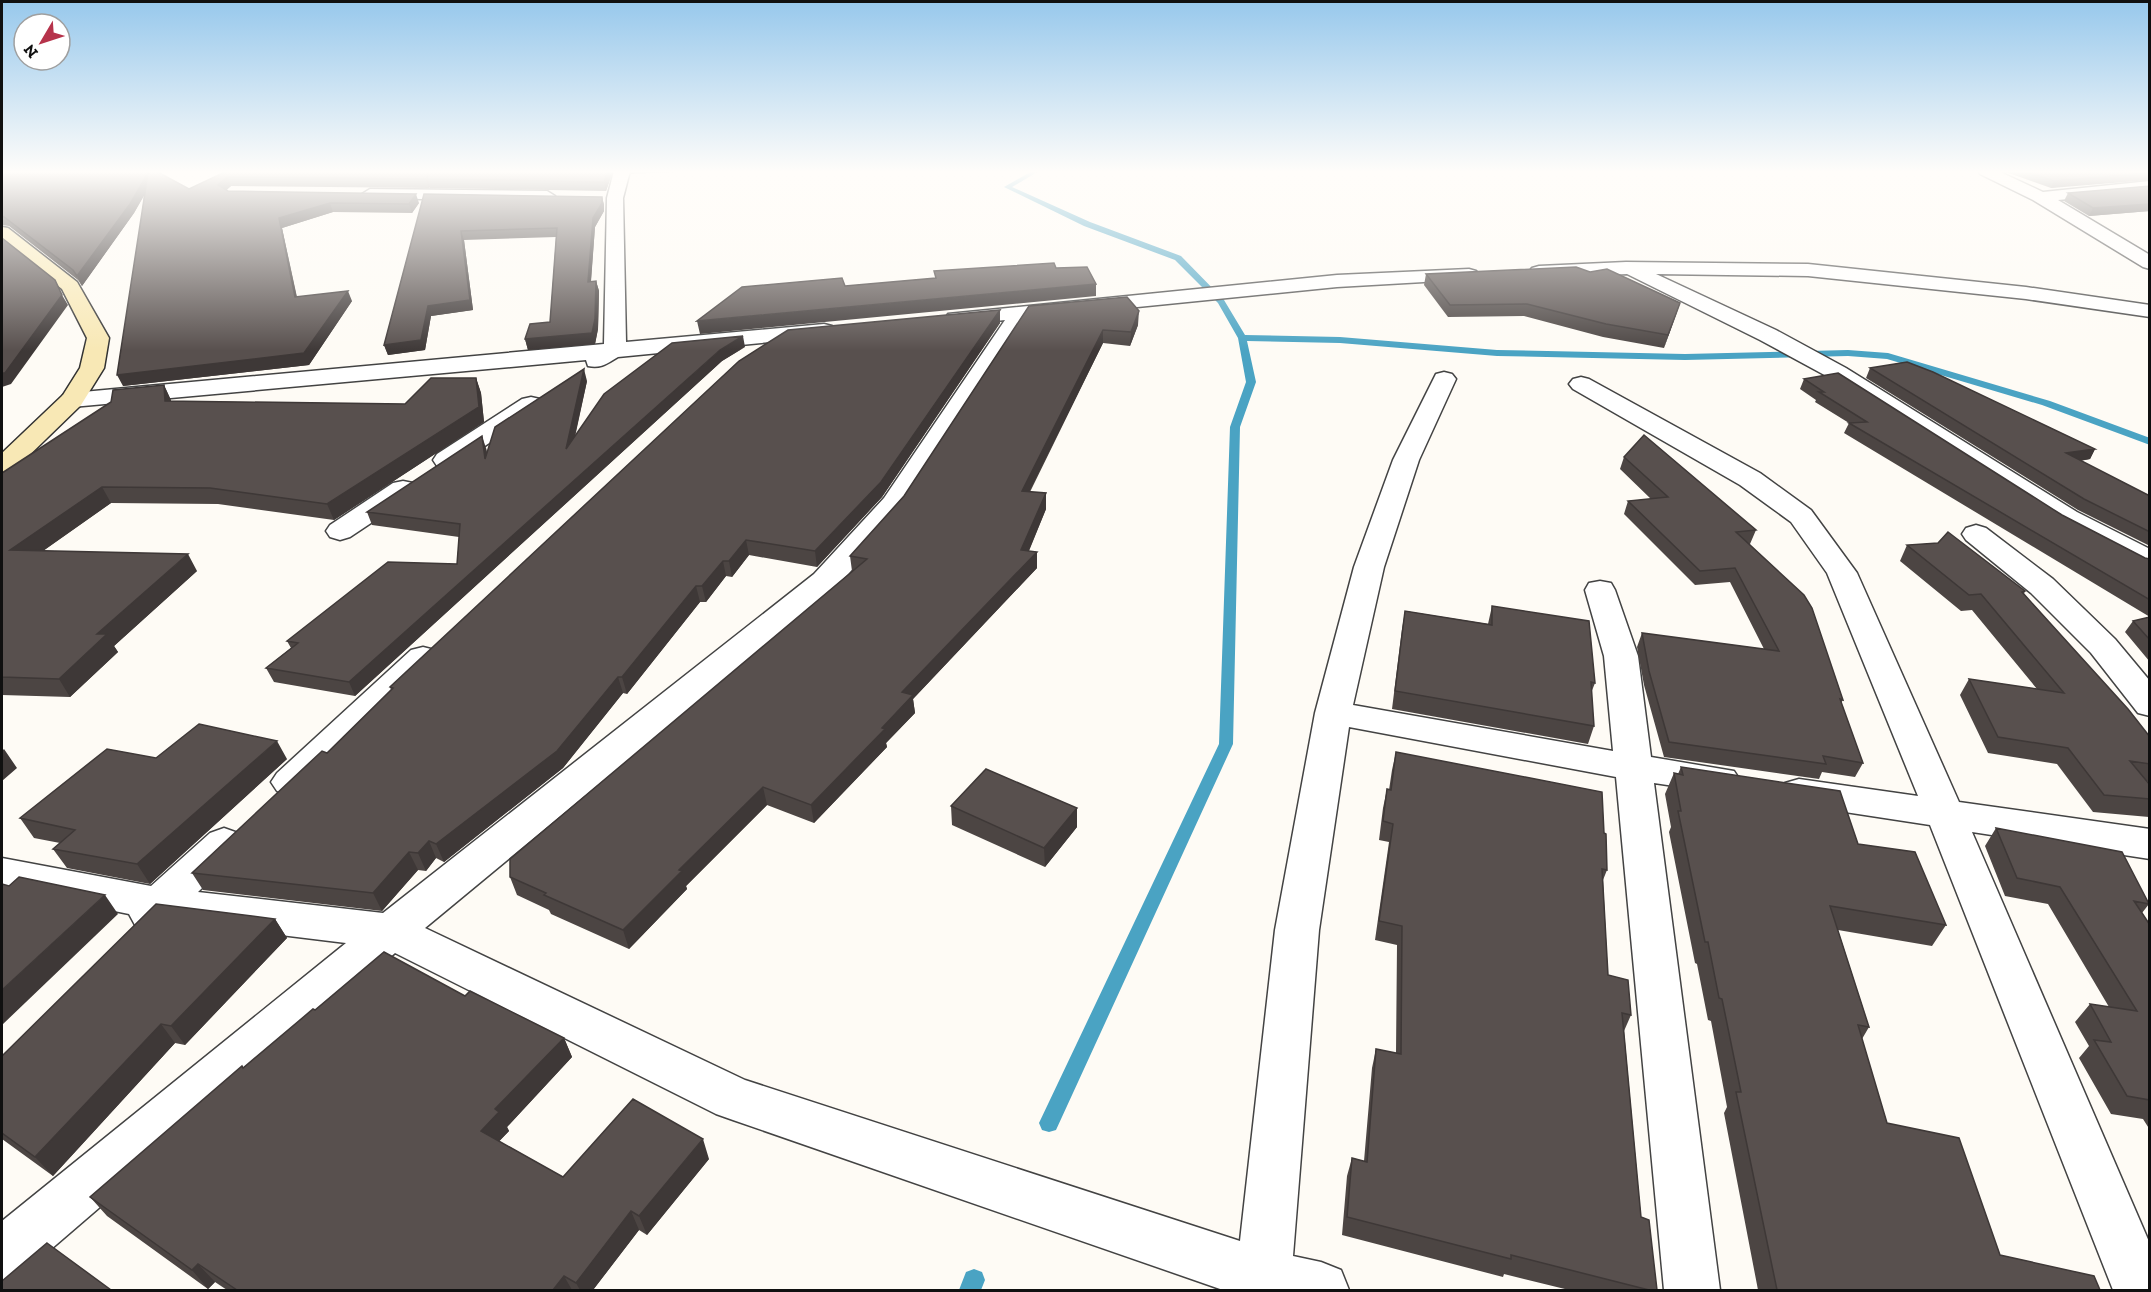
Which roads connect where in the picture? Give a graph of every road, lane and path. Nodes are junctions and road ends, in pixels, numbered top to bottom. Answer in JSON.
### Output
{"nodes":[{"id":1,"x":610,"y":231,"type":"edge"},
{"id":2,"x":2097,"y":231,"type":"edge"},
{"id":3,"x":2,"y":232,"type":"edge"},
{"id":4,"x":2150,"y":263,"type":"edge"},
{"id":5,"x":1626,"y":268,"type":"junction"},
{"id":6,"x":1522,"y":272,"type":"edge"},
{"id":7,"x":1488,"y":274,"type":"edge"},
{"id":8,"x":2150,"y":311,"type":"edge"},
{"id":9,"x":1020,"y":312,"type":"junction"},
{"id":10,"x":938,"y":320,"type":"edge"},
{"id":11,"x":843,"y":329,"type":"edge"},
{"id":12,"x":784,"y":335,"type":"junction"},
{"id":13,"x":615,"y":349,"type":"junction"},
{"id":14,"x":732,"y":369,"type":"edge"},
{"id":15,"x":576,"y":375,"type":"edge"},
{"id":16,"x":1444,"y":379,"type":"dead end"},
{"id":17,"x":1581,"y":384,"type":"dead end"},
{"id":18,"x":546,"y":394,"type":"edge"},
{"id":19,"x":72,"y":400,"type":"junction"},
{"id":20,"x":2,"y":465,"type":"edge"},
{"id":21,"x":340,"y":531,"type":"dead end"},
{"id":22,"x":1976,"y":534,"type":"dead end"},
{"id":23,"x":2150,"y":561,"type":"edge"},
{"id":24,"x":1600,"y":590,"type":"dead end"},
{"id":25,"x":446,"y":636,"type":"edge"},
{"id":26,"x":2150,"y":705,"type":"edge"},
{"id":27,"x":1333,"y":713,"type":"junction"},
{"id":28,"x":1633,"y":767,"type":"junction"},
{"id":29,"x":1945,"y":814,"type":"junction"},
{"id":30,"x":2150,"y":844,"type":"edge"},
{"id":31,"x":2,"y":873,"type":"edge"},
{"id":32,"x":159,"y":903,"type":"junction"},
{"id":33,"x":391,"y":931,"type":"junction"},
{"id":34,"x":126,"y":936,"type":"edge"},
{"id":35,"x":2,"y":1256,"type":"edge"},
{"id":36,"x":1264,"y":1277,"type":"junction"},
{"id":37,"x":1321,"y":1290,"type":"edge"},
{"id":38,"x":1692,"y":1290,"type":"edge"},
{"id":39,"x":2141,"y":1290,"type":"edge"}],
"edges":[{"from":1,"to":13,"type":"street"},
{"from":2,"to":4,"type":"street"},
{"from":3,"to":19,"type":"main road"},
{"from":5,"to":6,"type":"street"},
{"from":5,"to":8,"type":"street"},
{"from":5,"to":23,"type":"street"},
{"from":7,"to":9,"type":"street"},
{"from":9,"to":10,"type":"street"},
{"from":9,"to":33,"type":"street"},
{"from":11,"to":12,"type":"street"},
{"from":12,"to":13,"type":"street"},
{"from":12,"to":14,"type":"street"},
{"from":13,"to":15,"type":"street"},
{"from":13,"to":19,"type":"street"},
{"from":16,"to":27,"type":"street"},
{"from":17,"to":29,"type":"street"},
{"from":18,"to":21,"type":"street"},
{"from":19,"to":20,"type":"main road"},
{"from":22,"to":26,"type":"street"},
{"from":24,"to":28,"type":"street"},
{"from":25,"to":32,"type":"street"},
{"from":27,"to":28,"type":"street"},
{"from":27,"to":36,"type":"street"},
{"from":28,"to":29,"type":"street"},
{"from":28,"to":38,"type":"street"},
{"from":29,"to":30,"type":"street"},
{"from":29,"to":39,"type":"street"},
{"from":31,"to":32,"type":"street"},
{"from":32,"to":33,"type":"street"},
{"from":32,"to":34,"type":"street"},
{"from":33,"to":35,"type":"street"},
{"from":33,"to":36,"type":"street"},
{"from":36,"to":37,"type":"street"}]}
